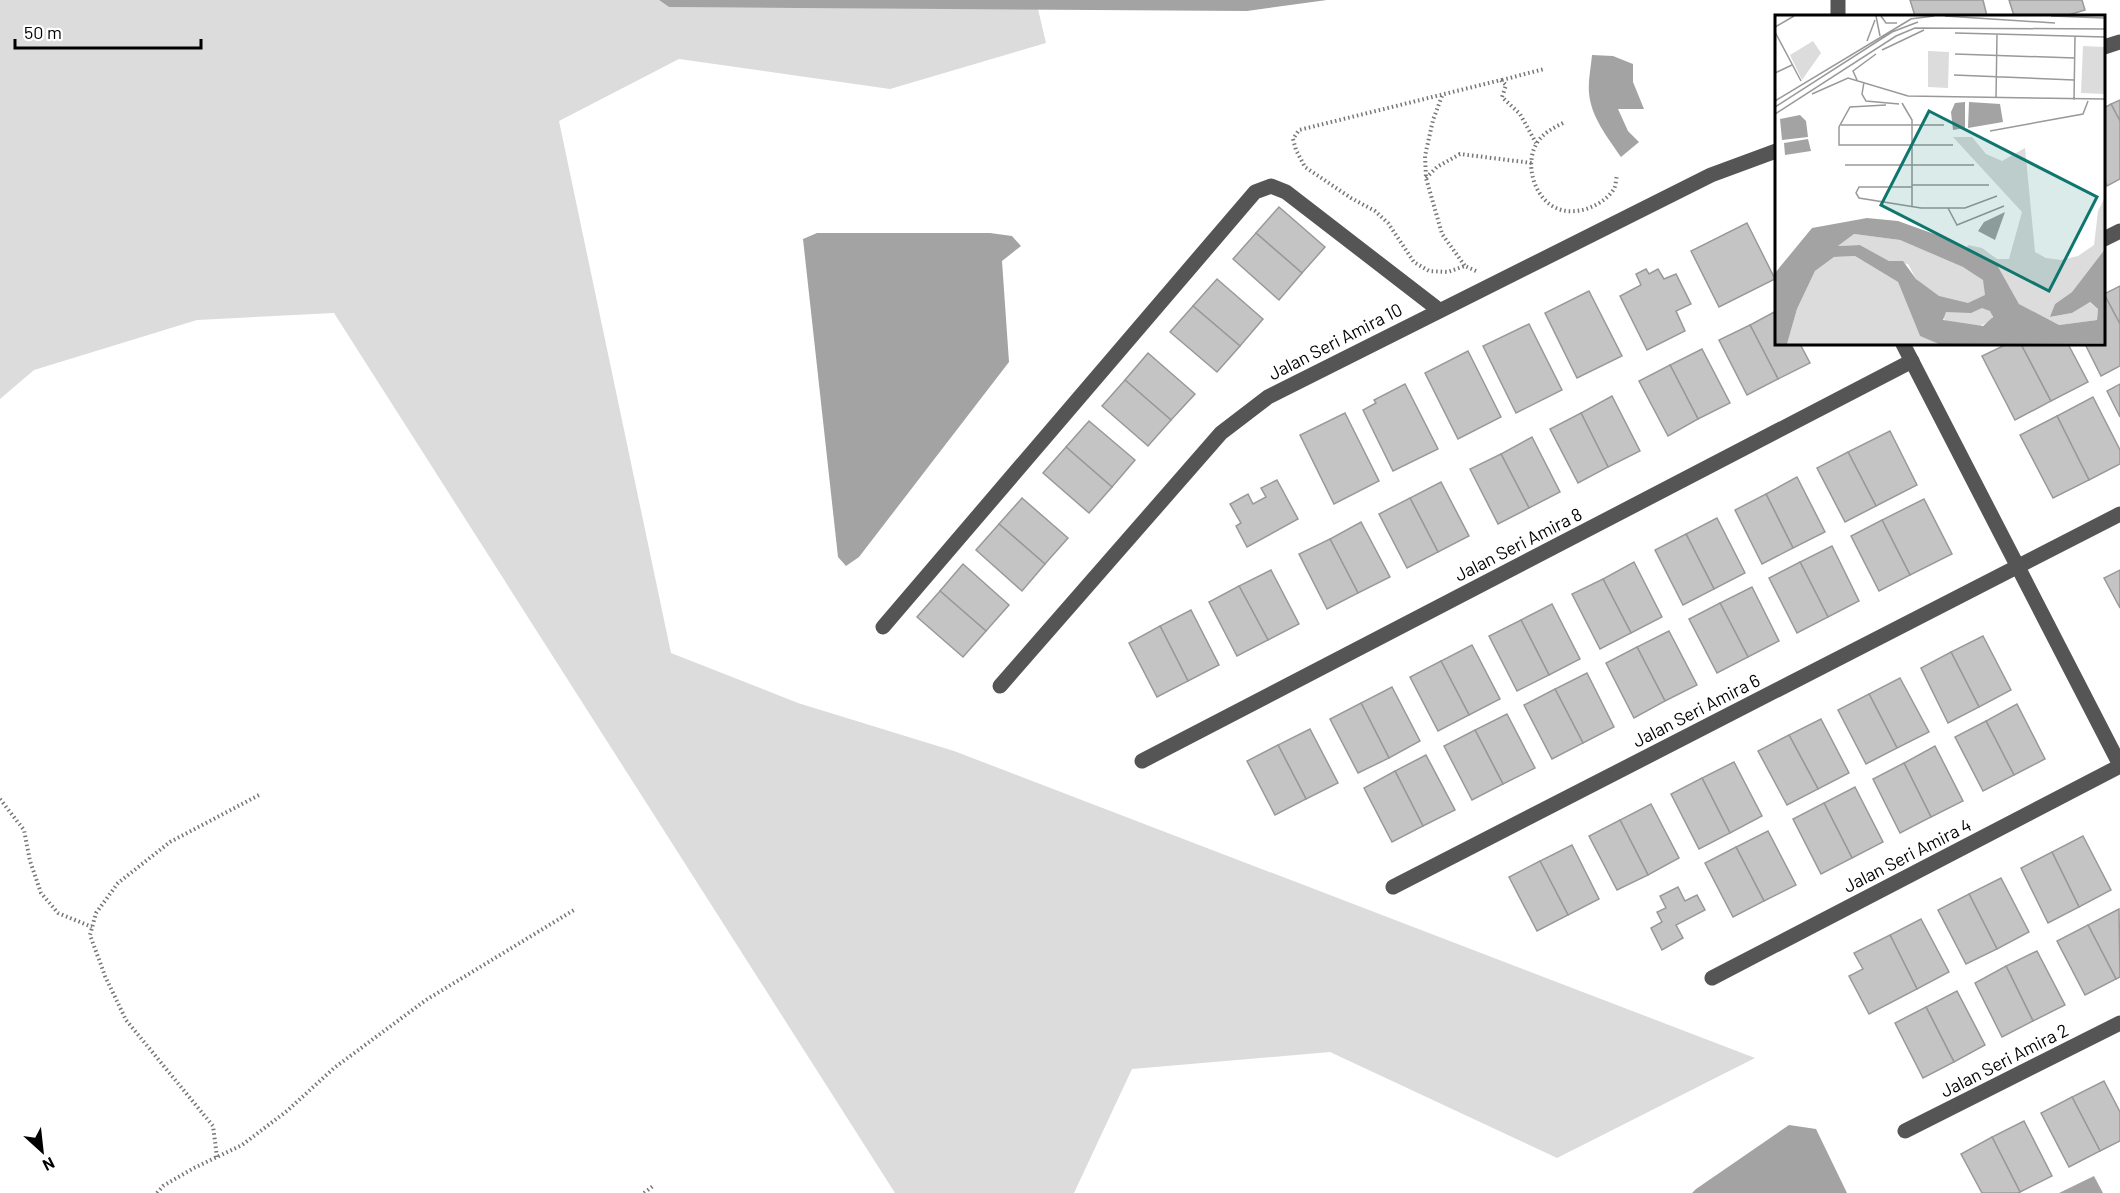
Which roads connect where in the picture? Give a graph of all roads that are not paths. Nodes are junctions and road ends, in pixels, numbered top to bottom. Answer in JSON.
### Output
{"nodes":[{"id":1,"x":2120,"y":42,"type":"edge"},
{"id":2,"x":2105,"y":46,"type":"edge"},
{"id":3,"x":1775,"y":151,"type":"edge"},
{"id":4,"x":2120,"y":231,"type":"edge"},
{"id":5,"x":2105,"y":238,"type":"edge"},
{"id":6,"x":1439,"y":310,"type":"junction"},
{"id":7,"x":1904,"y":345,"type":"edge"},
{"id":8,"x":1912,"y":361,"type":"junction"},
{"id":9,"x":2120,"y":514,"type":"edge"},
{"id":10,"x":2018,"y":567,"type":"junction"},
{"id":11,"x":883,"y":627,"type":"dead end"},
{"id":12,"x":1000,"y":686,"type":"dead end"},
{"id":13,"x":1142,"y":760,"type":"dead end"},
{"id":14,"x":2120,"y":766,"type":"edge"},
{"id":15,"x":1393,"y":888,"type":"dead end"},
{"id":16,"x":1712,"y":978,"type":"dead end"},
{"id":17,"x":2120,"y":1023,"type":"edge"},
{"id":18,"x":1905,"y":1131,"type":"dead end"}],
"edges":[{"from":1,"to":2,"type":"street"},
{"from":3,"to":6,"type":"street","name":"Jalan Seri Amira 10"},
{"from":4,"to":5,"type":"street"},
{"from":6,"to":11,"type":"street"},
{"from":6,"to":12,"type":"street","name":"Jalan Seri Amira 10"},
{"from":7,"to":8,"type":"street"},
{"from":8,"to":10,"type":"street"},
{"from":8,"to":13,"type":"street","name":"Jalan Seri Amira 8"},
{"from":9,"to":10,"type":"street","name":"Jalan Seri Amira 6"},
{"from":10,"to":14,"type":"street"},
{"from":10,"to":15,"type":"street","name":"Jalan Seri Amira 6"},
{"from":14,"to":16,"type":"street","name":"Jalan Seri Amira 4"},
{"from":17,"to":18,"type":"street","name":"Jalan Seri Amira 2"}]}
